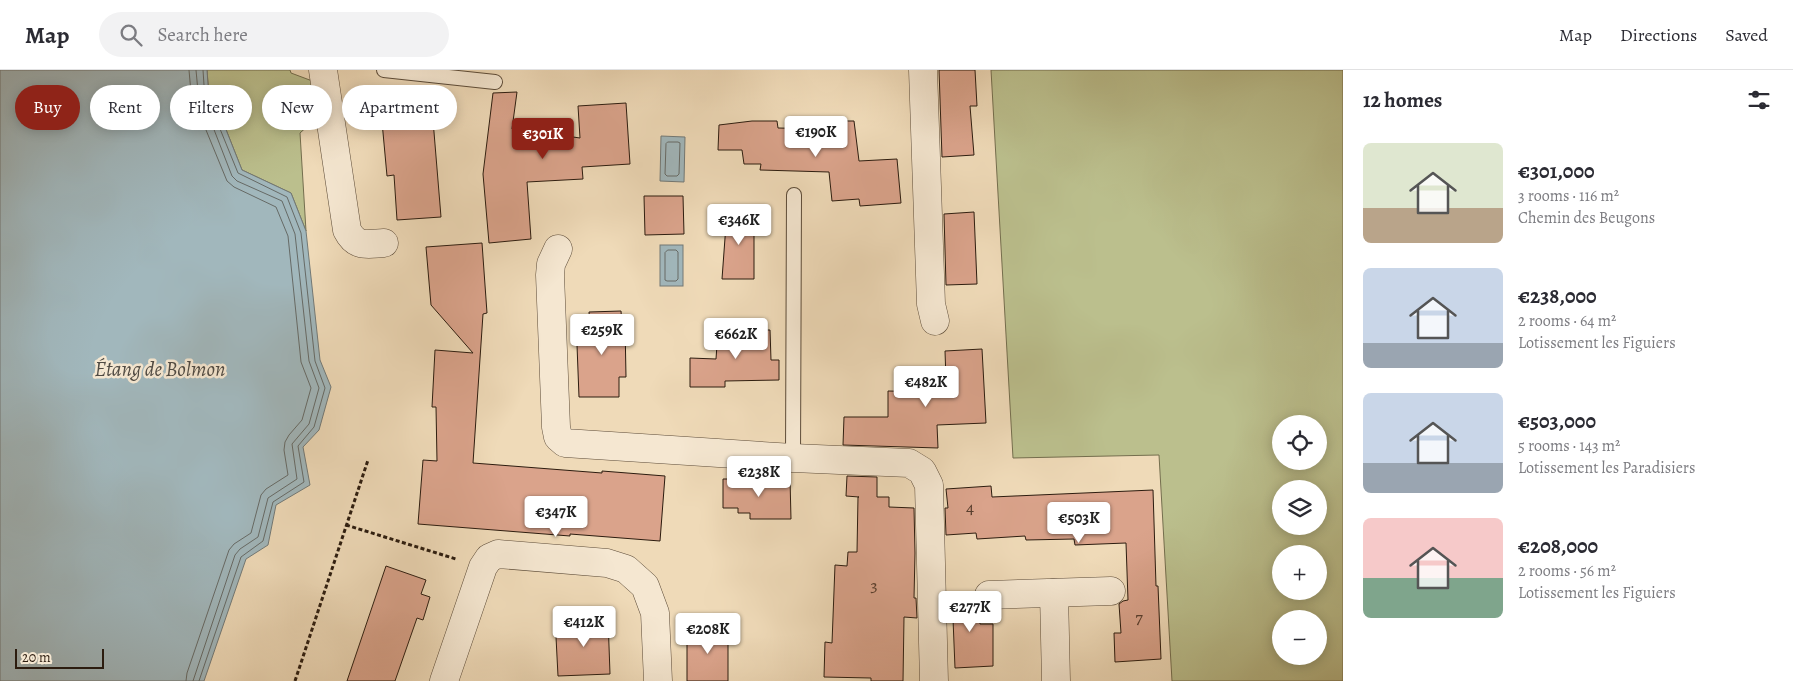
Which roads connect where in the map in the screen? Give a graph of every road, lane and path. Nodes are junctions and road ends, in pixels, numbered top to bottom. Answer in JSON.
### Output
{"nodes":[{"id":1,"x":323,"y":70,"type":"edge"},
{"id":2,"x":384,"y":70,"type":"edge"},
{"id":3,"x":923,"y":70,"type":"edge"},
{"id":4,"x":495,"y":82,"type":"dead end"},
{"id":5,"x":794,"y":195,"type":"dead end"},
{"id":6,"x":384,"y":243,"type":"dead end"},
{"id":7,"x":558,"y":248,"type":"dead end"},
{"id":8,"x":935,"y":321,"type":"dead end"},
{"id":9,"x":793,"y":458,"type":"junction"},
{"id":10,"x":368,"y":460,"type":"dead end"},
{"id":11,"x":346,"y":525,"type":"junction"},
{"id":12,"x":483,"y":567,"type":"junction"},
{"id":13,"x":1111,"y":592,"type":"dead end"},
{"id":14,"x":1054,"y":594,"type":"junction"},
{"id":15,"x":989,"y":595,"type":"dead end"},
{"id":16,"x":295,"y":681,"type":"edge"},
{"id":17,"x":444,"y":681,"type":"edge"},
{"id":18,"x":658,"y":681,"type":"edge"},
{"id":19,"x":934,"y":681,"type":"edge"},
{"id":20,"x":1056,"y":681,"type":"edge"}],
"edges":[{"from":1,"to":6,"type":"street"},
{"from":2,"to":4,"type":"lane"},
{"from":3,"to":8,"type":"street"},
{"from":5,"to":9,"type":"lane"},
{"from":7,"to":9,"type":"street"},
{"from":9,"to":19,"type":"street"},
{"from":10,"to":11,"type":"path"},
{"from":11,"to":12,"type":"path"},
{"from":11,"to":16,"type":"path"},
{"from":12,"to":17,"type":"street"},
{"from":12,"to":18,"type":"street"},
{"from":13,"to":14,"type":"street"},
{"from":14,"to":15,"type":"street"},
{"from":14,"to":20,"type":"street"}]}
